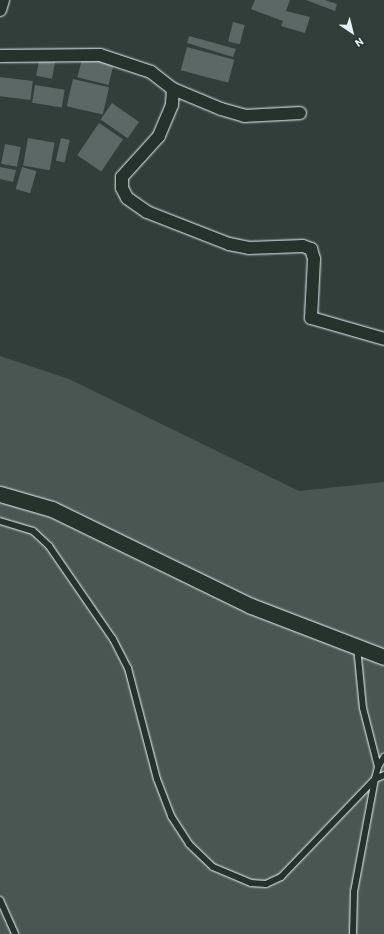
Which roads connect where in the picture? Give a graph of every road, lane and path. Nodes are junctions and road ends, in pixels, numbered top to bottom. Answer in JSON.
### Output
{"nodes":[{"id":1,"x":3,"y":0,"type":"edge"},
{"id":2,"x":0,"y":10,"type":"edge"},
{"id":3,"x":0,"y":56,"type":"edge"},
{"id":4,"x":173,"y":89,"type":"junction"},
{"id":5,"x":300,"y":113,"type":"dead end"},
{"id":6,"x":384,"y":339,"type":"edge"},
{"id":7,"x":0,"y":494,"type":"edge"},
{"id":8,"x":0,"y":521,"type":"edge"},
{"id":9,"x":357,"y":647,"type":"junction"},
{"id":10,"x":384,"y":657,"type":"edge"},
{"id":11,"x":384,"y":757,"type":"edge"},
{"id":12,"x":378,"y":767,"type":"junction"},
{"id":13,"x":384,"y":775,"type":"edge"},
{"id":14,"x":375,"y":779,"type":"junction"},
{"id":15,"x":0,"y":900,"type":"edge"},
{"id":16,"x":15,"y":934,"type":"edge"},
{"id":17,"x":353,"y":934,"type":"edge"}],
"edges":[{"from":1,"to":2,"type":"street"},
{"from":3,"to":4,"type":"street"},
{"from":4,"to":5,"type":"street"},
{"from":4,"to":6,"type":"street"},
{"from":7,"to":9,"type":"street"},
{"from":8,"to":14,"type":"lane"},
{"from":9,"to":10,"type":"street"},
{"from":9,"to":12,"type":"lane"},
{"from":11,"to":12,"type":"lane"},
{"from":12,"to":14,"type":"lane"},
{"from":13,"to":14,"type":"lane"},
{"from":14,"to":17,"type":"lane"},
{"from":15,"to":16,"type":"lane"}]}
